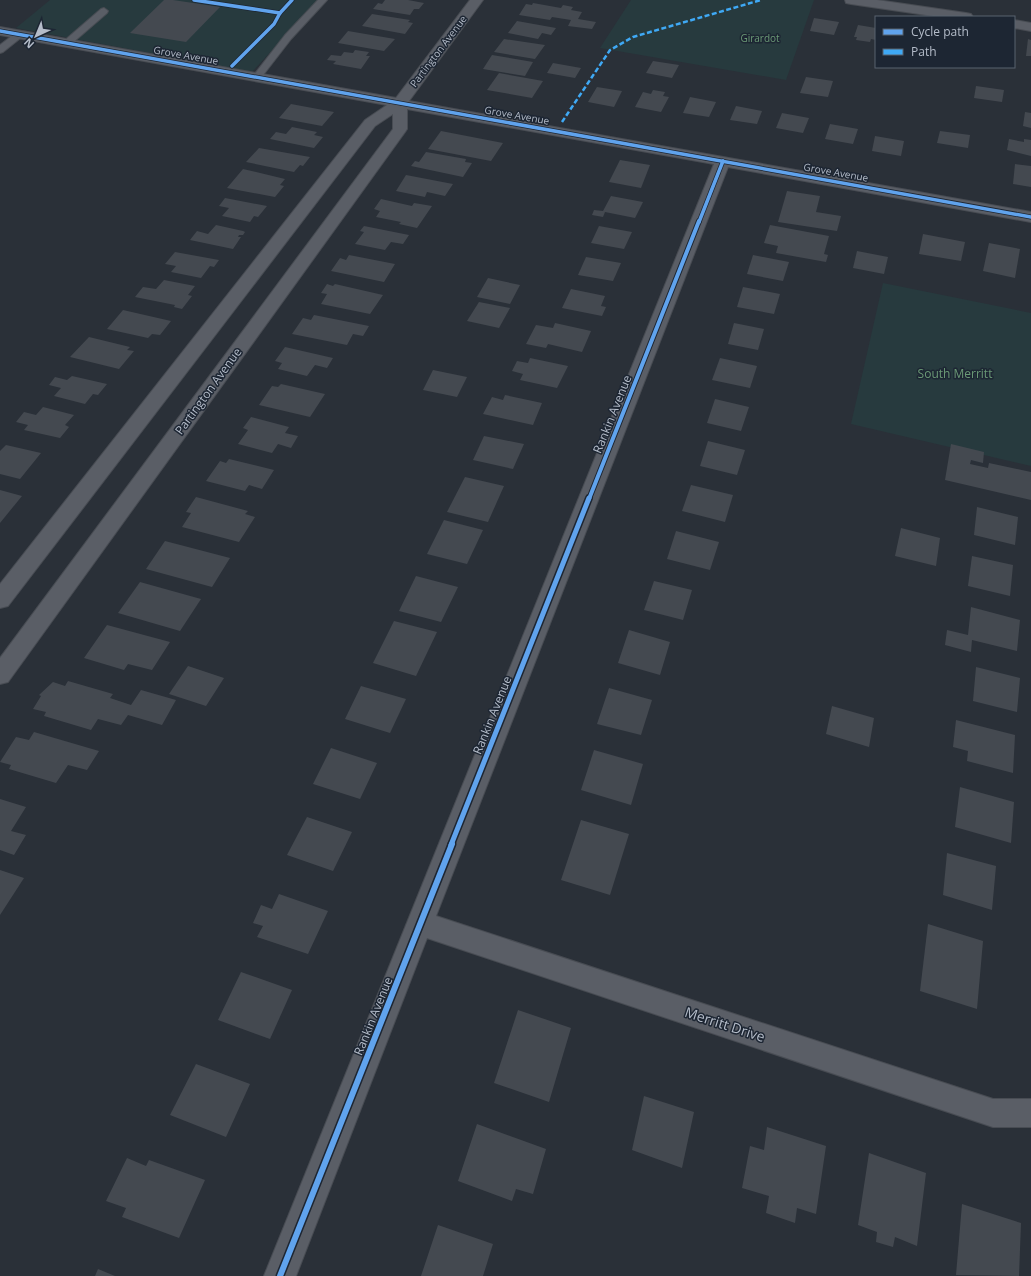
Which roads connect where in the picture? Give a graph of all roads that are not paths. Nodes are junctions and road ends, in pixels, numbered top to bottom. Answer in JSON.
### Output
{"nodes":[{"id":1,"x":323,"y":0,"type":"edge"},
{"id":2,"x":477,"y":0,"type":"edge"},
{"id":3,"x":850,"y":0,"type":"edge"},
{"id":4,"x":104,"y":11,"type":"dead end"},
{"id":5,"x":959,"y":16,"type":"edge"},
{"id":6,"x":1015,"y":24,"type":"edge"},
{"id":7,"x":1031,"y":27,"type":"edge"},
{"id":8,"x":0,"y":31,"type":"edge"},
{"id":9,"x":20,"y":34,"type":"junction"},
{"id":10,"x":67,"y":43,"type":"junction"},
{"id":11,"x":0,"y":50,"type":"edge"},
{"id":12,"x":257,"y":77,"type":"junction"},
{"id":13,"x":400,"y":103,"type":"junction"},
{"id":14,"x":723,"y":161,"type":"junction"},
{"id":15,"x":1031,"y":217,"type":"edge"},
{"id":16,"x":0,"y":600,"type":"edge"},
{"id":17,"x":0,"y":675,"type":"edge"},
{"id":18,"x":420,"y":923,"type":"junction"},
{"id":19,"x":1031,"y":1112,"type":"edge"},
{"id":20,"x":280,"y":1276,"type":"edge"}],
"edges":[{"from":1,"to":12,"type":"lane"},
{"from":2,"to":13,"type":"street","name":"Partington Avenue"},
{"from":3,"to":5,"type":"street"},
{"from":4,"to":10,"type":"lane"},
{"from":6,"to":7,"type":"street"},
{"from":8,"to":9,"type":"street","name":"Grove Avenue"},
{"from":9,"to":10,"type":"street","name":"Grove Avenue"},
{"from":9,"to":11,"type":"lane"},
{"from":10,"to":12,"type":"street","name":"Grove Avenue"},
{"from":12,"to":13,"type":"street","name":"Grove Avenue"},
{"from":13,"to":14,"type":"street","name":"Grove Avenue"},
{"from":13,"to":16,"type":"street","name":"Partington Avenue"},
{"from":13,"to":17,"type":"street","name":"Partington Avenue"},
{"from":14,"to":15,"type":"street","name":"Grove Avenue"},
{"from":14,"to":18,"type":"street","name":"Rankin Avenue"},
{"from":18,"to":19,"type":"street","name":"Merritt Drive"},
{"from":18,"to":20,"type":"street","name":"Rankin Avenue"}]}
